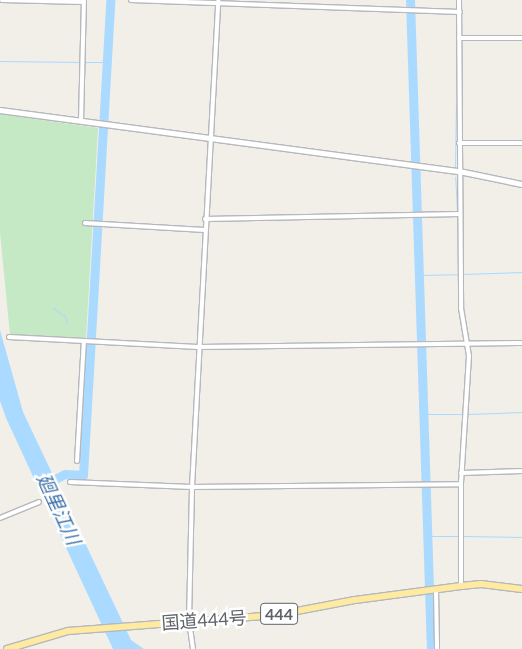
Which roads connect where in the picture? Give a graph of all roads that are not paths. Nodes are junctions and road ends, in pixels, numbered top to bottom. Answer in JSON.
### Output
{"nodes":[{"id":1,"x":2,"y":0,"type":"edge"},
{"id":2,"x":130,"y":0,"type":"edge"},
{"id":3,"x":459,"y":0,"type":"edge"},
{"id":4,"x":84,"y":1,"type":"edge"},
{"id":5,"x":218,"y":2,"type":"edge"},
{"id":6,"x":460,"y":12,"type":"junction"},
{"id":7,"x":459,"y":38,"type":"junction"},
{"id":8,"x":522,"y":38,"type":"edge"},
{"id":9,"x":0,"y":110,"type":"edge"},
{"id":10,"x":81,"y":121,"type":"junction"},
{"id":11,"x":209,"y":138,"type":"junction"},
{"id":12,"x":459,"y":143,"type":"junction"},
{"id":13,"x":522,"y":143,"type":"edge"},
{"id":14,"x":459,"y":171,"type":"junction"},
{"id":15,"x":522,"y":184,"type":"edge"},
{"id":16,"x":460,"y":214,"type":"junction"},
{"id":17,"x":205,"y":219,"type":"junction"},
{"id":18,"x":85,"y":223,"type":"dead end"},
{"id":19,"x":205,"y":230,"type":"junction"},
{"id":20,"x":9,"y":337,"type":"dead end"},
{"id":21,"x":89,"y":341,"type":"junction"},
{"id":22,"x":522,"y":343,"type":"edge"},
{"id":23,"x":468,"y":344,"type":"junction"},
{"id":24,"x":198,"y":347,"type":"junction"},
{"id":25,"x":77,"y":462,"type":"dead end"},
{"id":26,"x":522,"y":471,"type":"edge"},
{"id":27,"x":461,"y":473,"type":"junction"},
{"id":28,"x":70,"y":482,"type":"dead end"},
{"id":29,"x":460,"y":484,"type":"junction"},
{"id":30,"x":192,"y":487,"type":"junction"},
{"id":31,"x":39,"y":502,"type":"dead end"},
{"id":32,"x":0,"y":518,"type":"edge"},
{"id":33,"x":461,"y":586,"type":"junction"},
{"id":34,"x":522,"y":589,"type":"edge"},
{"id":35,"x":431,"y":590,"type":"junction"},
{"id":36,"x":190,"y":620,"type":"junction"},
{"id":37,"x":6,"y":649,"type":"edge"},
{"id":38,"x":193,"y":649,"type":"edge"},
{"id":39,"x":437,"y":649,"type":"edge"}],
"edges":[{"from":1,"to":4,"type":"street"},
{"from":2,"to":5,"type":"street"},
{"from":3,"to":6,"type":"street"},
{"from":4,"to":10,"type":"street"},
{"from":5,"to":6,"type":"street"},
{"from":5,"to":11,"type":"street"},
{"from":6,"to":7,"type":"street"},
{"from":7,"to":8,"type":"street"},
{"from":7,"to":12,"type":"street"},
{"from":9,"to":10,"type":"street"},
{"from":10,"to":11,"type":"street"},
{"from":11,"to":14,"type":"street"},
{"from":11,"to":17,"type":"street"},
{"from":12,"to":13,"type":"street"},
{"from":12,"to":14,"type":"street"},
{"from":14,"to":15,"type":"street"},
{"from":14,"to":16,"type":"street"},
{"from":16,"to":17,"type":"street"},
{"from":16,"to":23,"type":"street"},
{"from":17,"to":19,"type":"street"},
{"from":18,"to":19,"type":"street"},
{"from":19,"to":24,"type":"street"},
{"from":20,"to":21,"type":"street"},
{"from":21,"to":24,"type":"street"},
{"from":21,"to":25,"type":"street"},
{"from":22,"to":23,"type":"street"},
{"from":23,"to":24,"type":"street"},
{"from":23,"to":27,"type":"street"},
{"from":24,"to":30,"type":"street"},
{"from":26,"to":27,"type":"street"},
{"from":27,"to":29,"type":"street"},
{"from":28,"to":30,"type":"street"},
{"from":29,"to":30,"type":"street"},
{"from":29,"to":33,"type":"street"},
{"from":30,"to":36,"type":"street"},
{"from":31,"to":32,"type":"street"},
{"from":33,"to":34,"type":"highway","name":"国道444号","number":"444"},
{"from":33,"to":35,"type":"highway","name":"国道444号","number":"444"},
{"from":35,"to":36,"type":"highway","name":"国道444号","number":"444"},
{"from":35,"to":39,"type":"street"},
{"from":36,"to":37,"type":"highway","name":"国道444号","number":"444"},
{"from":36,"to":38,"type":"street"}]}
